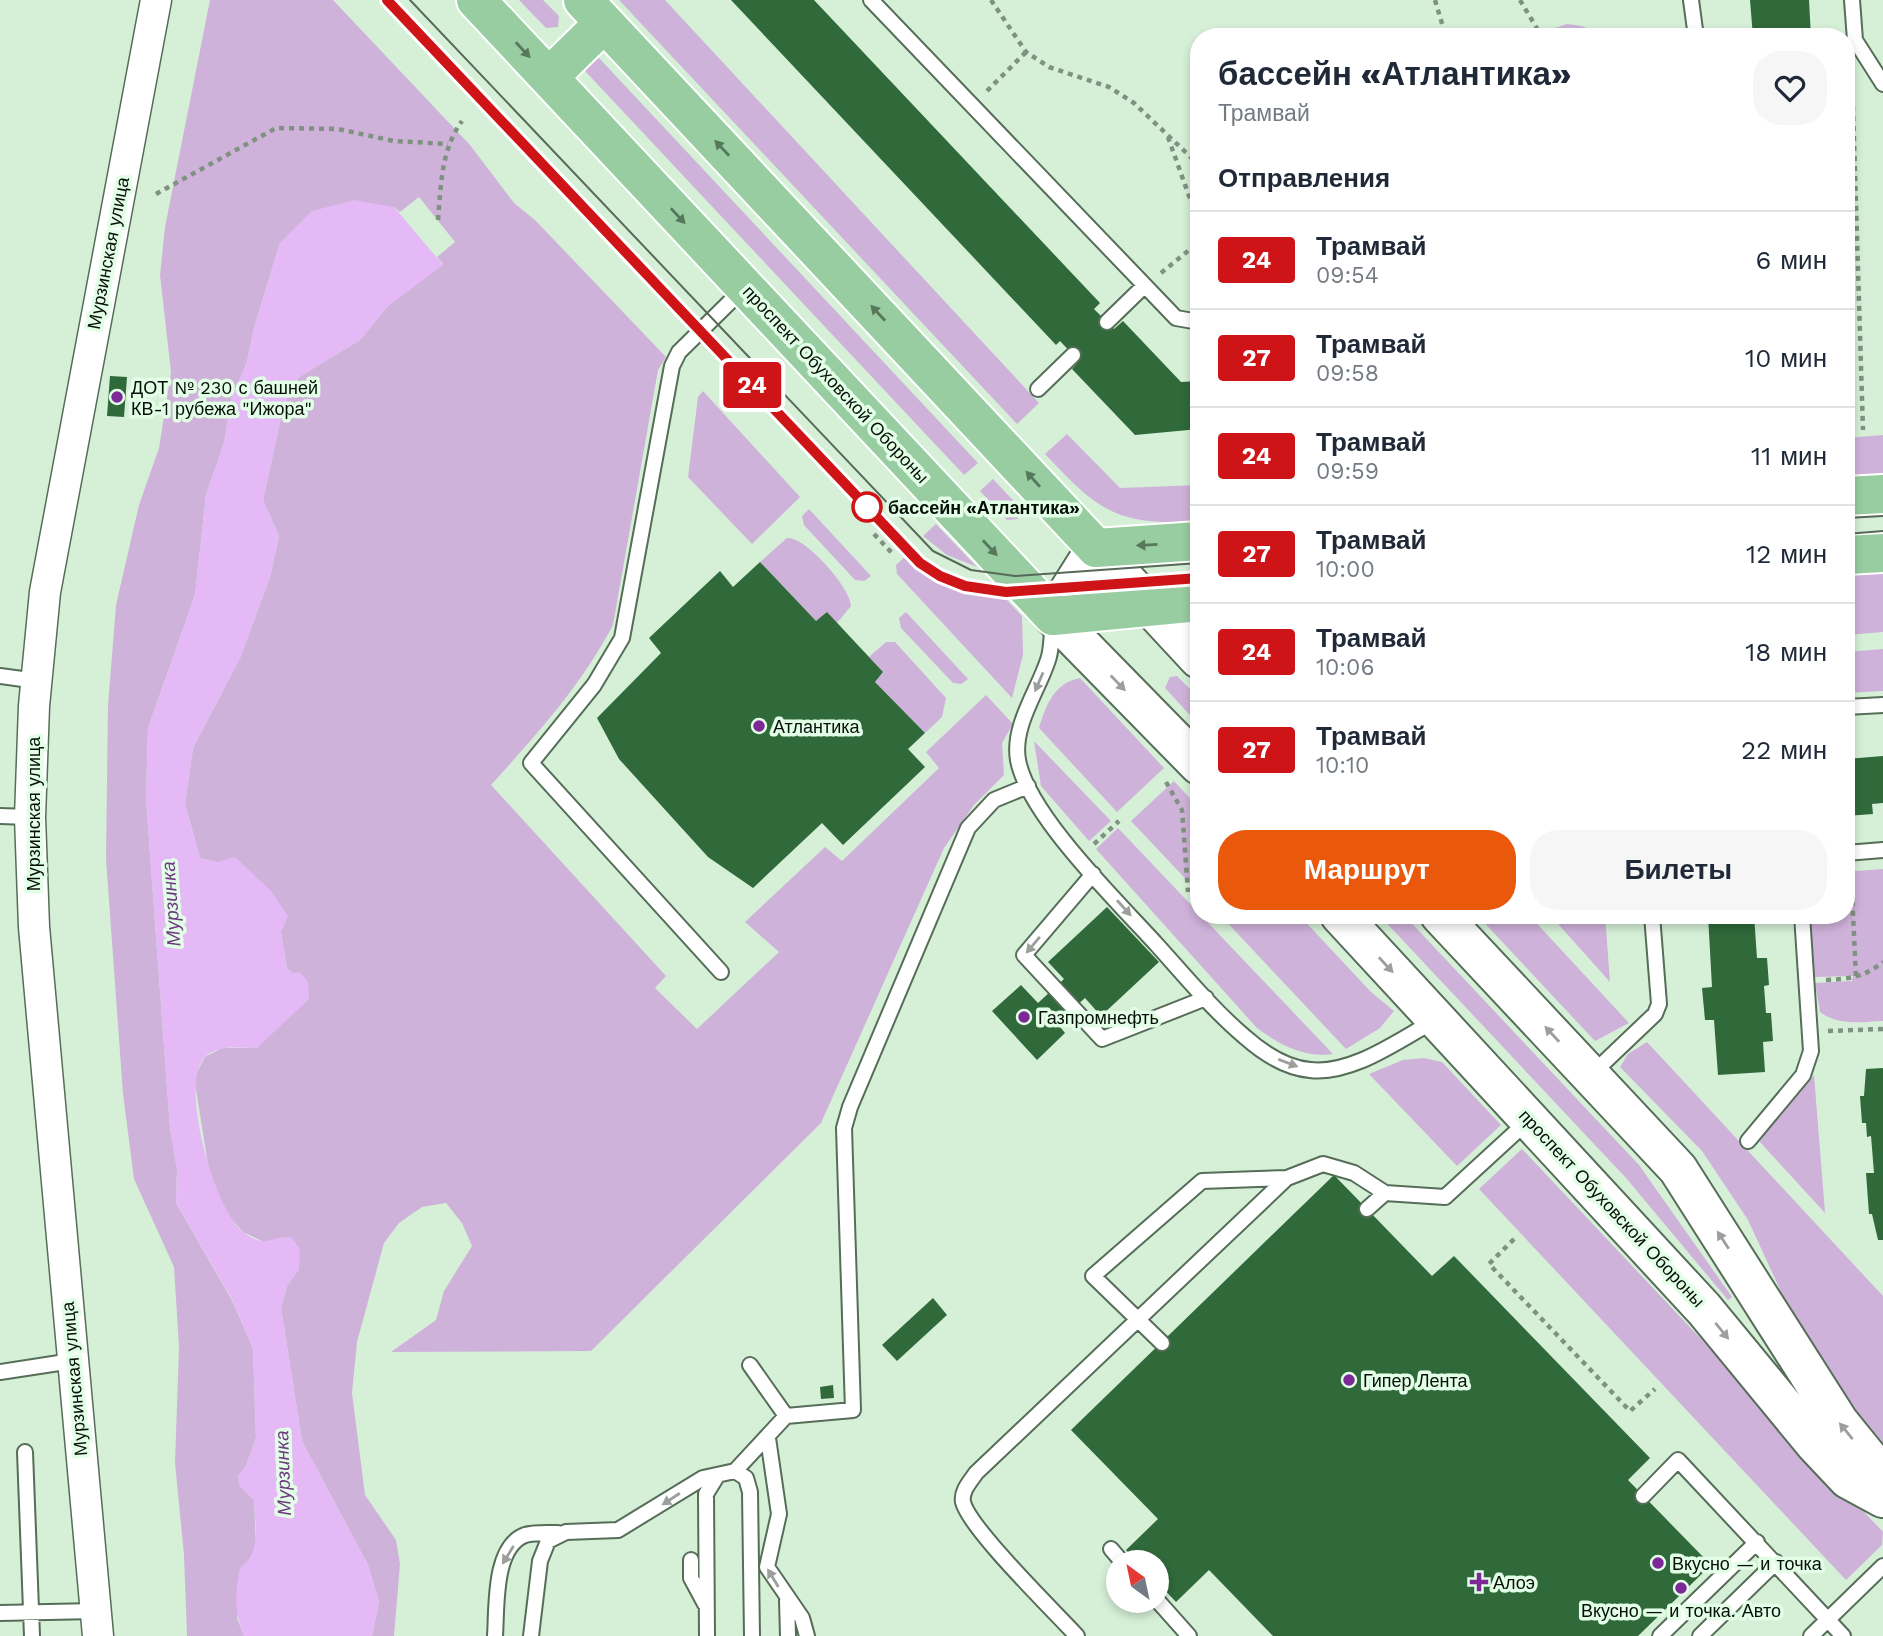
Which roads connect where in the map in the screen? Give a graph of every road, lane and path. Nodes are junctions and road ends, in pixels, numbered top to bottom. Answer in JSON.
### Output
{"nodes":[{"id":1,"x":156,"y":0,"type":"edge"},
{"id":2,"x":476,"y":0,"type":"edge"},
{"id":3,"x":871,"y":0,"type":"edge"},
{"id":4,"x":991,"y":0,"type":"edge"},
{"id":5,"x":1436,"y":0,"type":"edge"},
{"id":6,"x":1520,"y":0,"type":"edge"},
{"id":7,"x":1691,"y":0,"type":"edge"},
{"id":8,"x":1852,"y":0,"type":"edge"},
{"id":9,"x":594,"y":12,"type":"edge"},
{"id":10,"x":1444,"y":28,"type":"edge"},
{"id":11,"x":1537,"y":28,"type":"edge"},
{"id":12,"x":1695,"y":28,"type":"edge"},
{"id":13,"x":1854,"y":28,"type":"edge"},
{"id":14,"x":1855,"y":40,"type":"edge"},
{"id":15,"x":1026,"y":52,"type":"junction"},
{"id":16,"x":549,"y":77,"type":"junction"},
{"id":17,"x":1883,"y":84,"type":"edge"},
{"id":18,"x":971,"y":107,"type":"junction"},
{"id":19,"x":462,"y":121,"type":"dead end"},
{"id":20,"x":1168,"y":136,"type":"junction"},
{"id":21,"x":449,"y":145,"type":"junction"},
{"id":22,"x":1190,"y":157,"type":"edge"},
{"id":23,"x":156,"y":194,"type":"dead end"},
{"id":24,"x":1190,"y":198,"type":"edge"},
{"id":25,"x":438,"y":220,"type":"dead end"},
{"id":26,"x":1855,"y":223,"type":"edge"},
{"id":27,"x":1190,"y":250,"type":"edge"},
{"id":28,"x":1144,"y":286,"type":"junction"},
{"id":29,"x":745,"y":287,"type":"junction"},
{"id":30,"x":1190,"y":320,"type":"edge"},
{"id":31,"x":1107,"y":322,"type":"dead end"},
{"id":32,"x":1073,"y":355,"type":"dead end"},
{"id":33,"x":1038,"y":389,"type":"dead end"},
{"id":34,"x":1863,"y":430,"type":"dead end"},
{"id":35,"x":1883,"y":494,"type":"edge"},
{"id":36,"x":1855,"y":496,"type":"edge"},
{"id":37,"x":874,"y":534,"type":"dead end"},
{"id":38,"x":1190,"y":542,"type":"edge"},
{"id":39,"x":1096,"y":548,"type":"junction"},
{"id":40,"x":1883,"y":553,"type":"edge"},
{"id":41,"x":893,"y":554,"type":"dead end"},
{"id":42,"x":1855,"y":555,"type":"edge"},
{"id":43,"x":1190,"y":603,"type":"edge"},
{"id":44,"x":1150,"y":606,"type":"junction"},
{"id":45,"x":1053,"y":616,"type":"junction"},
{"id":46,"x":1190,"y":649,"type":"edge"},
{"id":47,"x":0,"y":676,"type":"edge"},
{"id":48,"x":37,"y":681,"type":"junction"},
{"id":49,"x":1883,"y":705,"type":"edge"},
{"id":50,"x":1855,"y":707,"type":"edge"},
{"id":51,"x":1183,"y":775,"type":"edge"},
{"id":52,"x":1028,"y":786,"type":"junction"},
{"id":53,"x":0,"y":816,"type":"edge"},
{"id":54,"x":30,"y":817,"type":"junction"},
{"id":55,"x":1119,"y":821,"type":"dead end"},
{"id":56,"x":1883,"y":850,"type":"edge"},
{"id":57,"x":1855,"y":852,"type":"edge"},
{"id":58,"x":1080,"y":857,"type":"junction"},
{"id":59,"x":1093,"y":874,"type":"junction"},
{"id":60,"x":1188,"y":892,"type":"dead end"},
{"id":61,"x":1348,"y":924,"type":"edge"},
{"id":62,"x":1448,"y":924,"type":"edge"},
{"id":63,"x":1654,"y":924,"type":"edge"},
{"id":64,"x":1803,"y":924,"type":"edge"},
{"id":65,"x":1854,"y":924,"type":"edge"},
{"id":66,"x":1883,"y":962,"type":"edge"},
{"id":67,"x":721,"y":972,"type":"dead end"},
{"id":68,"x":1856,"y":978,"type":"junction"},
{"id":69,"x":1812,"y":980,"type":"dead end"},
{"id":70,"x":1206,"y":998,"type":"junction"},
{"id":71,"x":1437,"y":1019,"type":"junction"},
{"id":72,"x":1883,"y":1029,"type":"edge"},
{"id":73,"x":1810,"y":1032,"type":"junction"},
{"id":74,"x":1591,"y":1075,"type":"junction"},
{"id":75,"x":1530,"y":1119,"type":"junction"},
{"id":76,"x":1748,"y":1141,"type":"dead end"},
{"id":77,"x":1287,"y":1178,"type":"junction"},
{"id":78,"x":1385,"y":1193,"type":"junction"},
{"id":79,"x":1367,"y":1209,"type":"dead end"},
{"id":80,"x":1514,"y":1239,"type":"dead end"},
{"id":81,"x":1138,"y":1320,"type":"junction"},
{"id":82,"x":1162,"y":1343,"type":"dead end"},
{"id":83,"x":72,"y":1361,"type":"junction"},
{"id":84,"x":750,"y":1365,"type":"dead end"},
{"id":85,"x":0,"y":1372,"type":"edge"},
{"id":86,"x":1655,"y":1389,"type":"dead end"},
{"id":87,"x":786,"y":1416,"type":"junction"},
{"id":88,"x":768,"y":1438,"type":"junction"},
{"id":89,"x":25,"y":1452,"type":"dead end"},
{"id":90,"x":735,"y":1471,"type":"junction"},
{"id":91,"x":716,"y":1476,"type":"junction"},
{"id":92,"x":1883,"y":1488,"type":"edge"},
{"id":93,"x":1643,"y":1496,"type":"dead end"},
{"id":94,"x":1883,"y":1499,"type":"edge"},
{"id":95,"x":566,"y":1532,"type":"junction"},
{"id":96,"x":1757,"y":1542,"type":"junction"},
{"id":97,"x":691,"y":1560,"type":"dead end"},
{"id":98,"x":1776,"y":1562,"type":"junction"},
{"id":99,"x":1883,"y":1566,"type":"edge"},
{"id":100,"x":787,"y":1600,"type":"junction"},
{"id":101,"x":752,"y":1603,"type":"junction"},
{"id":102,"x":707,"y":1607,"type":"junction"},
{"id":103,"x":0,"y":1613,"type":"edge"},
{"id":104,"x":32,"y":1613,"type":"junction"},
{"id":105,"x":1169,"y":1614,"type":"edge"},
{"id":106,"x":759,"y":1617,"type":"dead end"},
{"id":107,"x":1828,"y":1621,"type":"junction"},
{"id":108,"x":97,"y":1623,"type":"edge"},
{"id":109,"x":33,"y":1636,"type":"edge"},
{"id":110,"x":495,"y":1636,"type":"edge"},
{"id":111,"x":531,"y":1636,"type":"edge"},
{"id":112,"x":707,"y":1636,"type":"edge"},
{"id":113,"x":752,"y":1636,"type":"edge"},
{"id":114,"x":788,"y":1636,"type":"edge"},
{"id":115,"x":807,"y":1636,"type":"edge"},
{"id":116,"x":1077,"y":1636,"type":"edge"},
{"id":117,"x":1189,"y":1636,"type":"edge"},
{"id":118,"x":1660,"y":1636,"type":"edge"},
{"id":119,"x":1700,"y":1636,"type":"edge"},
{"id":120,"x":1811,"y":1636,"type":"edge"},
{"id":121,"x":1843,"y":1636,"type":"edge"}],
"edges":[{"from":1,"to":48,"type":"street","name":"Мурзинская улица"},
{"from":2,"to":16,"type":"main road","name":"проспект Обуховской Обороны","one_way":true},
{"from":3,"to":18,"type":"lane"},
{"from":4,"to":15,"type":"path"},
{"from":5,"to":10,"type":"path"},
{"from":6,"to":11,"type":"path"},
{"from":7,"to":12,"type":"lane"},
{"from":8,"to":13,"type":"lane"},
{"from":9,"to":16,"type":"main road"},
{"from":39,"to":9,"type":"main road","one_way":true},
{"from":14,"to":17,"type":"lane"},
{"from":15,"to":18,"type":"path"},
{"from":15,"to":20,"type":"path"},
{"from":16,"to":29,"type":"main road","name":"проспект Обуховской Обороны","one_way":true},
{"from":18,"to":28,"type":"lane"},
{"from":19,"to":21,"type":"path"},
{"from":20,"to":22,"type":"path"},
{"from":20,"to":24,"type":"path"},
{"from":21,"to":23,"type":"path"},
{"from":21,"to":25,"type":"path"},
{"from":26,"to":34,"type":"path"},
{"from":27,"to":28,"type":"path"},
{"from":28,"to":30,"type":"lane"},
{"from":28,"to":31,"type":"lane"},
{"from":29,"to":45,"type":"main road","name":"проспект Обуховской Обороны","one_way":true},
{"from":29,"to":67,"type":"lane"},
{"from":32,"to":33,"type":"lane"},
{"from":35,"to":36,"type":"main road"},
{"from":37,"to":41,"type":"path"},
{"from":38,"to":39,"type":"main road","one_way":true},
{"from":39,"to":44,"type":"street"},
{"from":39,"to":45,"type":"street"},
{"from":40,"to":42,"type":"main road"},
{"from":43,"to":44,"type":"main road"},
{"from":44,"to":45,"type":"main road"},
{"from":44,"to":46,"type":"street"},
{"from":45,"to":51,"type":"street","name":"проспект Обуховской Обороны","one_way":true},
{"from":45,"to":52,"type":"lane","one_way":true},
{"from":47,"to":48,"type":"lane"},
{"from":48,"to":54,"type":"street","name":"Мурзинская улица"},
{"from":49,"to":50,"type":"lane"},
{"from":51,"to":60,"type":"path"},
{"from":52,"to":58,"type":"lane"},
{"from":52,"to":87,"type":"lane"},
{"from":53,"to":54,"type":"lane"},
{"from":54,"to":83,"type":"street","name":"Мурзинская улица"},
{"from":55,"to":58,"type":"path"},
{"from":56,"to":57,"type":"lane"},
{"from":58,"to":59,"type":"lane"},
{"from":59,"to":70,"type":"lane","one_way":true},
{"from":59,"to":70,"type":"lane","one_way":true},
{"from":61,"to":71,"type":"street","name":"проспект Обуховской Обороны","one_way":true},
{"from":74,"to":62,"type":"street","one_way":true},
{"from":63,"to":74,"type":"lane"},
{"from":64,"to":73,"type":"lane"},
{"from":65,"to":68,"type":"path"},
{"from":66,"to":68,"type":"path"},
{"from":68,"to":69,"type":"path"},
{"from":70,"to":71,"type":"lane","one_way":true},
{"from":71,"to":75,"type":"street","name":"проспект Обуховской Обороны"},
{"from":72,"to":73,"type":"path"},
{"from":73,"to":76,"type":"lane"},
{"from":92,"to":74,"type":"street","one_way":true},
{"from":75,"to":78,"type":"lane"},
{"from":75,"to":94,"type":"street","name":"проспект Обуховской Обороны","one_way":true},
{"from":77,"to":78,"type":"lane"},
{"from":77,"to":81,"type":"lane"},
{"from":77,"to":81,"type":"lane"},
{"from":78,"to":79,"type":"lane"},
{"from":80,"to":86,"type":"path"},
{"from":81,"to":82,"type":"lane"},
{"from":81,"to":116,"type":"lane"},
{"from":83,"to":85,"type":"lane"},
{"from":83,"to":108,"type":"street","name":"Мурзинская улица"},
{"from":84,"to":87,"type":"lane"},
{"from":87,"to":88,"type":"lane"},
{"from":88,"to":90,"type":"lane"},
{"from":100,"to":88,"type":"lane","one_way":true},
{"from":89,"to":104,"type":"lane"},
{"from":90,"to":91,"type":"lane"},
{"from":90,"to":101,"type":"lane"},
{"from":91,"to":95,"type":"lane","one_way":true},
{"from":91,"to":102,"type":"lane"},
{"from":93,"to":96,"type":"lane"},
{"from":95,"to":110,"type":"lane","one_way":true},
{"from":95,"to":111,"type":"lane"},
{"from":96,"to":98,"type":"lane"},
{"from":96,"to":118,"type":"lane"},
{"from":97,"to":102,"type":"lane"},
{"from":98,"to":107,"type":"lane"},
{"from":98,"to":119,"type":"lane"},
{"from":99,"to":107,"type":"lane"},
{"from":100,"to":114,"type":"lane"},
{"from":100,"to":115,"type":"lane"},
{"from":101,"to":106,"type":"lane"},
{"from":101,"to":113,"type":"lane"},
{"from":102,"to":112,"type":"lane"},
{"from":103,"to":104,"type":"lane"},
{"from":104,"to":108,"type":"lane"},
{"from":104,"to":109,"type":"lane"},
{"from":105,"to":117,"type":"lane"},
{"from":107,"to":120,"type":"lane"},
{"from":107,"to":121,"type":"lane"}]}
